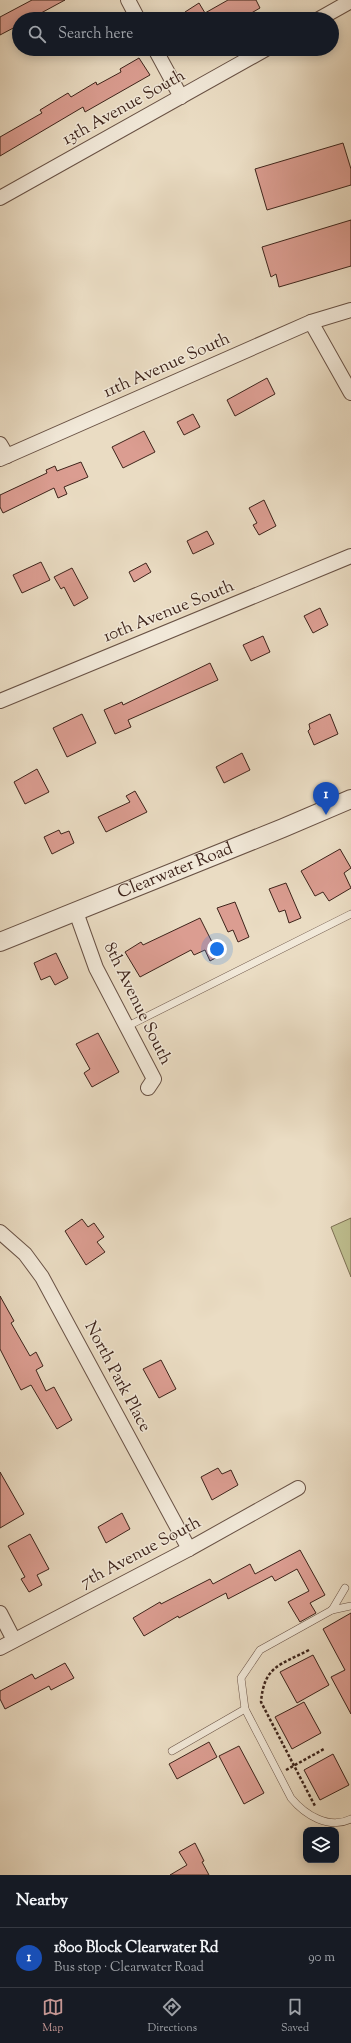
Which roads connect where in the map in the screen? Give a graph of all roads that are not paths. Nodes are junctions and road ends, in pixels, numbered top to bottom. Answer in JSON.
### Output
{"nodes":[{"id":1,"x":128,"y":0,"type":"edge"},
{"id":2,"x":351,"y":1,"type":"edge"},
{"id":3,"x":134,"y":12,"type":"edge"},
{"id":4,"x":331,"y":12,"type":"edge"},
{"id":5,"x":159,"y":56,"type":"edge"},
{"id":6,"x":254,"y":56,"type":"edge"},
{"id":7,"x":181,"y":97,"type":"junction"},
{"id":8,"x":0,"y":198,"type":"edge"},
{"id":9,"x":351,"y":310,"type":"edge"},
{"id":10,"x":311,"y":322,"type":"junction"},
{"id":11,"x":351,"y":393,"type":"edge"},
{"id":12,"x":2,"y":453,"type":"edge"},
{"id":13,"x":351,"y":556,"type":"edge"},
{"id":14,"x":0,"y":701,"type":"edge"},
{"id":15,"x":351,"y":799,"type":"edge"},
{"id":16,"x":76,"y":912,"type":"junction"},
{"id":17,"x":351,"y":914,"type":"edge"},
{"id":18,"x":0,"y":942,"type":"edge"},
{"id":19,"x":126,"y":1028,"type":"junction"},
{"id":20,"x":148,"y":1088,"type":"dead end"},
{"id":21,"x":0,"y":1232,"type":"edge"},
{"id":22,"x":298,"y":1488,"type":"dead end"},
{"id":23,"x":189,"y":1549,"type":"junction"},
{"id":24,"x":345,"y":1588,"type":"dead end"},
{"id":25,"x":351,"y":1606,"type":"edge"},
{"id":26,"x":332,"y":1610,"type":"junction"},
{"id":27,"x":0,"y":1613,"type":"edge"},
{"id":28,"x":14,"y":1640,"type":"junction"},
{"id":29,"x":0,"y":1648,"type":"edge"},
{"id":30,"x":245,"y":1709,"type":"junction"},
{"id":31,"x":172,"y":1751,"type":"dead end"},
{"id":32,"x":351,"y":1819,"type":"edge"}],
"edges":[{"from":1,"to":3,"type":"street"},
{"from":2,"to":4,"type":"street"},
{"from":5,"to":7,"type":"street"},
{"from":6,"to":7,"type":"street","name":"13th Avenue South"},
{"from":7,"to":8,"type":"street","name":"13th Avenue South"},
{"from":9,"to":10,"type":"street","name":"11th Avenue South"},
{"from":10,"to":11,"type":"street"},
{"from":10,"to":12,"type":"street","name":"11th Avenue South"},
{"from":13,"to":14,"type":"street","name":"10th Avenue South"},
{"from":15,"to":16,"type":"street","name":"Clearwater Road"},
{"from":16,"to":18,"type":"street","name":"Clearwater Road"},
{"from":16,"to":19,"type":"street","name":"8th Avenue South"},
{"from":17,"to":19,"type":"lane"},
{"from":19,"to":20,"type":"street","name":"8th Avenue South"},
{"from":21,"to":23,"type":"street","name":"North Park Place"},
{"from":22,"to":23,"type":"street","name":"7th Avenue South"},
{"from":23,"to":28,"type":"street","name":"7th Avenue South"},
{"from":24,"to":26,"type":"lane"},
{"from":25,"to":26,"type":"lane"},
{"from":26,"to":30,"type":"lane"},
{"from":27,"to":28,"type":"street"},
{"from":28,"to":29,"type":"street","name":"7th Avenue South"},
{"from":30,"to":31,"type":"lane"},
{"from":30,"to":32,"type":"lane"}]}
